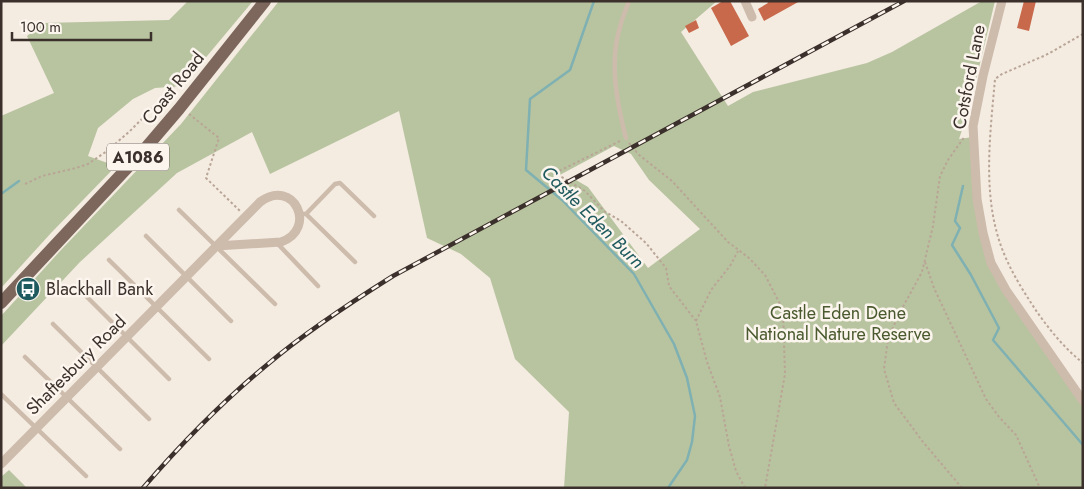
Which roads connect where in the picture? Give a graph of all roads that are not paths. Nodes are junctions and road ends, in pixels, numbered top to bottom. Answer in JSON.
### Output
{"nodes":[{"id":1,"x":265,"y":1,"type":"edge"},
{"id":2,"x":629,"y":1,"type":"edge"},
{"id":3,"x":745,"y":1,"type":"edge"},
{"id":4,"x":1002,"y":1,"type":"edge"},
{"id":5,"x":752,"y":17,"type":"dead end"},
{"id":6,"x":626,"y":138,"type":"road end"},
{"id":7,"x":179,"y":210,"type":"dead end"},
{"id":8,"x":303,"y":214,"type":"junction"},
{"id":9,"x":374,"y":216,"type":"dead end"},
{"id":10,"x":146,"y":236,"type":"dead end"},
{"id":11,"x":276,"y":242,"type":"junction"},
{"id":12,"x":216,"y":246,"type":"junction"},
{"id":13,"x":110,"y":260,"type":"dead end"},
{"id":14,"x":355,"y":262,"type":"dead end"},
{"id":15,"x":186,"y":277,"type":"junction"},
{"id":16,"x":318,"y":286,"type":"dead end"},
{"id":17,"x":85,"y":295,"type":"dead end"},
{"id":18,"x":1,"y":303,"type":"edge"},
{"id":19,"x":275,"y":304,"type":"dead end"},
{"id":20,"x":157,"y":306,"type":"junction"},
{"id":21,"x":231,"y":322,"type":"dead end"},
{"id":22,"x":52,"y":324,"type":"dead end"},
{"id":23,"x":127,"y":337,"type":"junction"},
{"id":24,"x":26,"y":357,"type":"dead end"},
{"id":25,"x":209,"y":359,"type":"dead end"},
{"id":26,"x":97,"y":368,"type":"junction"},
{"id":27,"x":169,"y":379,"type":"dead end"},
{"id":28,"x":1,"y":394,"type":"edge"},
{"id":29,"x":67,"y":397,"type":"junction"},
{"id":30,"x":1083,"y":401,"type":"edge"},
{"id":31,"x":149,"y":419,"type":"dead end"},
{"id":32,"x":36,"y":427,"type":"junction"},
{"id":33,"x":120,"y":449,"type":"dead end"},
{"id":34,"x":1,"y":464,"type":"edge"},
{"id":35,"x":86,"y":476,"type":"dead end"}],
"edges":[{"from":1,"to":18,"type":"main road","name":"Coast Road","number":"A1086"},
{"from":2,"to":6,"type":"lane"},
{"from":3,"to":5,"type":"street"},
{"from":4,"to":30,"type":"street","name":"Cotsford Lane"},
{"from":7,"to":12,"type":"lane"},
{"from":8,"to":9,"type":"lane"},
{"from":8,"to":11,"type":"street"},
{"from":8,"to":12,"type":"street","name":"Shaftesbury Road"},
{"from":8,"to":14,"type":"lane"},
{"from":10,"to":15,"type":"lane"},
{"from":11,"to":12,"type":"street"},
{"from":11,"to":16,"type":"lane"},
{"from":12,"to":15,"type":"street","name":"Shaftesbury Road"},
{"from":12,"to":19,"type":"lane"},
{"from":13,"to":20,"type":"lane"},
{"from":15,"to":20,"type":"street","name":"Shaftesbury Road"},
{"from":15,"to":21,"type":"lane"},
{"from":17,"to":23,"type":"lane"},
{"from":20,"to":23,"type":"street","name":"Shaftesbury Road"},
{"from":20,"to":25,"type":"lane"},
{"from":22,"to":26,"type":"lane"},
{"from":23,"to":26,"type":"street","name":"Shaftesbury Road"},
{"from":23,"to":27,"type":"lane"},
{"from":24,"to":29,"type":"lane"},
{"from":26,"to":29,"type":"street","name":"Shaftesbury Road"},
{"from":26,"to":31,"type":"lane"},
{"from":28,"to":32,"type":"lane"},
{"from":29,"to":32,"type":"street","name":"Shaftesbury Road"},
{"from":29,"to":33,"type":"lane"},
{"from":32,"to":34,"type":"street","name":"Shaftesbury Road"},
{"from":32,"to":35,"type":"lane"}]}
